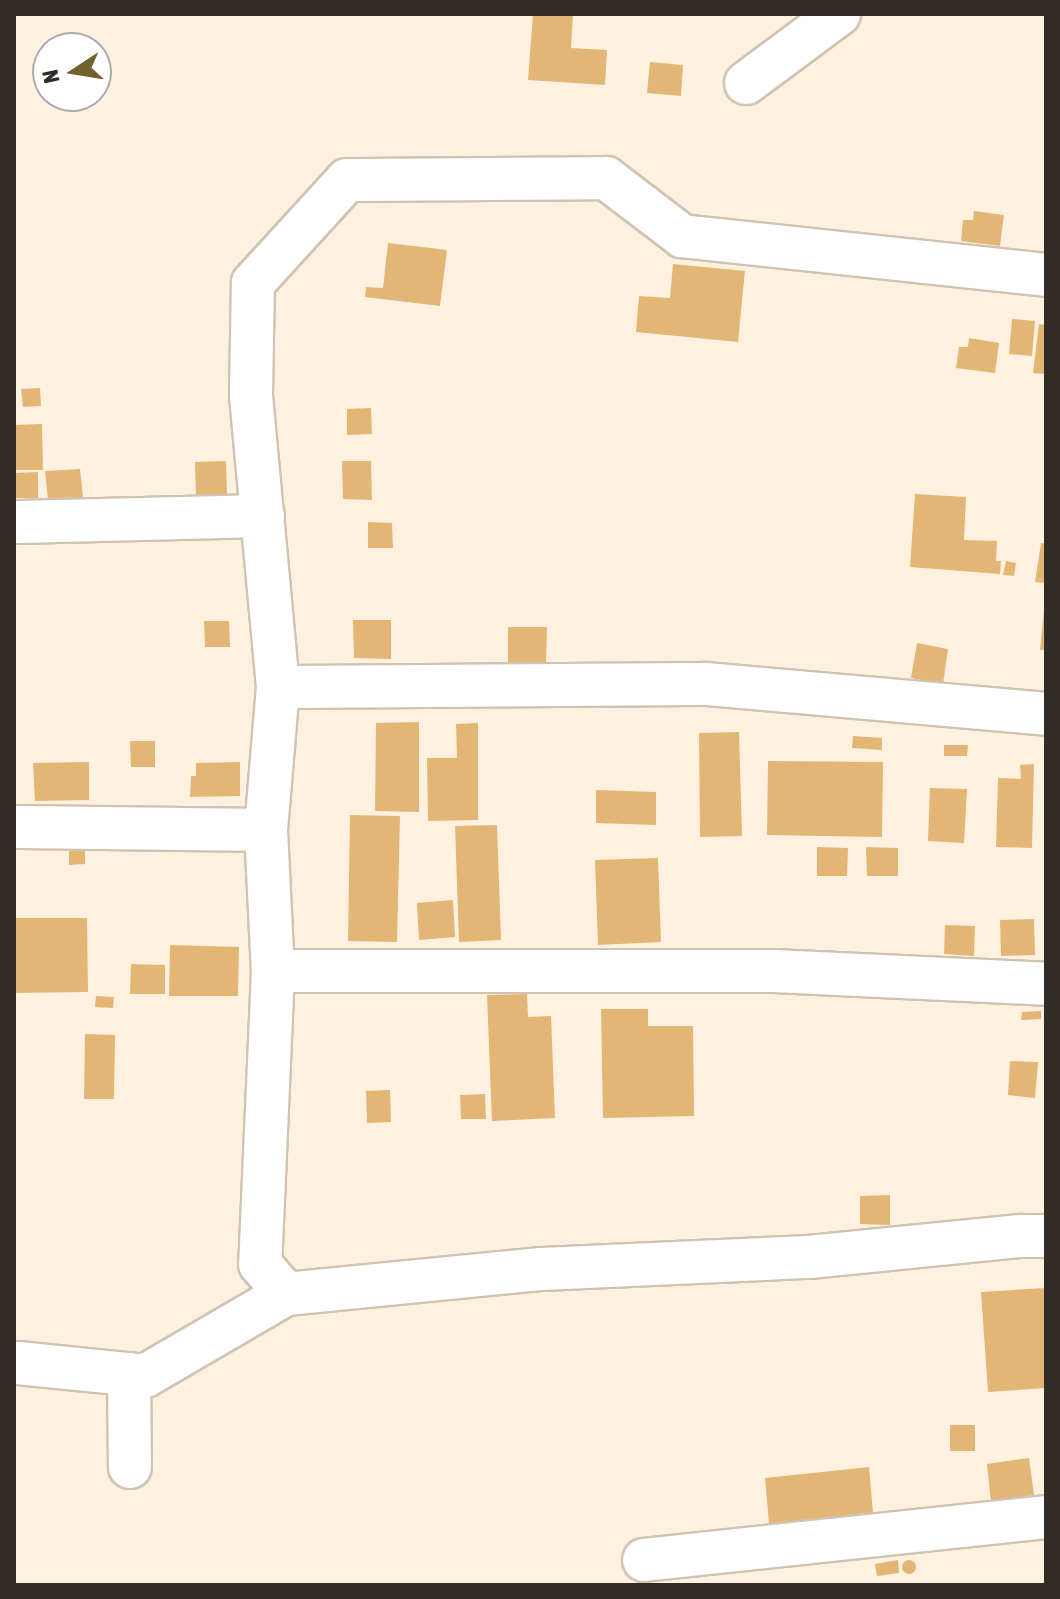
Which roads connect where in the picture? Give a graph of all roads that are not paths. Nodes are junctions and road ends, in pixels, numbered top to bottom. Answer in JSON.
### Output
{"nodes":[{"id":1,"x":839,"y":14,"type":"edge"},
{"id":2,"x":746,"y":83,"type":"dead end"},
{"id":3,"x":1046,"y":275,"type":"edge"},
{"id":4,"x":263,"y":516,"type":"junction"},
{"id":5,"x":14,"y":522,"type":"edge"},
{"id":6,"x":278,"y":687,"type":"junction"},
{"id":7,"x":1046,"y":714,"type":"edge"},
{"id":8,"x":14,"y":827,"type":"edge"},
{"id":9,"x":266,"y":830,"type":"junction"},
{"id":10,"x":273,"y":971,"type":"junction"},
{"id":11,"x":1046,"y":984,"type":"edge"},
{"id":12,"x":1046,"y":1236,"type":"edge"},
{"id":13,"x":286,"y":1294,"type":"junction"},
{"id":14,"x":18,"y":1363,"type":"dead end"},
{"id":15,"x":129,"y":1374,"type":"junction"},
{"id":16,"x":130,"y":1467,"type":"dead end"},
{"id":17,"x":1046,"y":1517,"type":"edge"},
{"id":18,"x":644,"y":1560,"type":"dead end"}],
"edges":[{"from":1,"to":2,"type":"street"},
{"from":3,"to":4,"type":"street"},
{"from":4,"to":5,"type":"street"},
{"from":4,"to":6,"type":"street"},
{"from":6,"to":7,"type":"street"},
{"from":6,"to":9,"type":"street"},
{"from":8,"to":9,"type":"street"},
{"from":9,"to":10,"type":"street"},
{"from":10,"to":11,"type":"street"},
{"from":10,"to":13,"type":"street"},
{"from":12,"to":13,"type":"street"},
{"from":13,"to":15,"type":"street"},
{"from":14,"to":15,"type":"street"},
{"from":15,"to":16,"type":"street"},
{"from":17,"to":18,"type":"street"}]}
